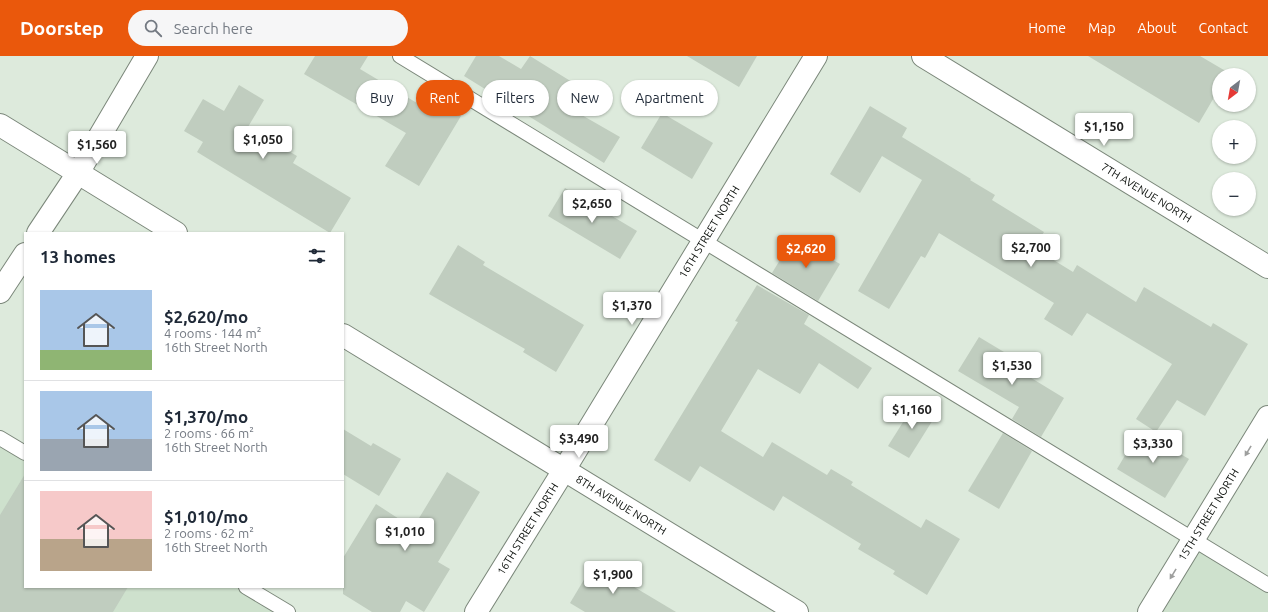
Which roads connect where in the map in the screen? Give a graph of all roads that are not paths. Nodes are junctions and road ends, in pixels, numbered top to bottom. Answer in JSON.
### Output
{"nodes":[{"id":1,"x":147,"y":56,"type":"edge"},
{"id":2,"x":400,"y":56,"type":"edge"},
{"id":3,"x":816,"y":56,"type":"edge"},
{"id":4,"x":923,"y":56,"type":"edge"},
{"id":5,"x":0,"y":125,"type":"edge"},
{"id":6,"x":78,"y":173,"type":"junction"},
{"id":7,"x":39,"y":232,"type":"edge"},
{"id":8,"x":174,"y":232,"type":"edge"},
{"id":9,"x":703,"y":241,"type":"junction"},
{"id":10,"x":24,"y":256,"type":"edge"},
{"id":11,"x":1268,"y":267,"type":"edge"},
{"id":12,"x":0,"y":292,"type":"edge"},
{"id":13,"x":344,"y":336,"type":"edge"},
{"id":14,"x":1268,"y":417,"type":"edge"},
{"id":15,"x":0,"y":438,"type":"edge"},
{"id":16,"x":24,"y":452,"type":"edge"},
{"id":17,"x":564,"y":470,"type":"junction"},
{"id":18,"x":1193,"y":540,"type":"junction"},
{"id":19,"x":1268,"y":585,"type":"edge"},
{"id":20,"x":248,"y":588,"type":"edge"},
{"id":21,"x":288,"y":612,"type":"edge"},
{"id":22,"x":476,"y":612,"type":"edge"},
{"id":23,"x":797,"y":612,"type":"edge"},
{"id":24,"x":1150,"y":612,"type":"edge"}],
"edges":[{"from":1,"to":6,"type":"street"},
{"from":2,"to":9,"type":"lane"},
{"from":3,"to":9,"type":"street","name":"16TH STREET NORTH"},
{"from":4,"to":11,"type":"street","name":"7TH AVENUE NORTH"},
{"from":5,"to":6,"type":"street"},
{"from":6,"to":7,"type":"street"},
{"from":6,"to":8,"type":"street"},
{"from":9,"to":17,"type":"street","name":"16TH STREET NORTH"},
{"from":9,"to":18,"type":"lane"},
{"from":10,"to":12,"type":"street"},
{"from":13,"to":17,"type":"street","name":"8TH AVENUE NORTH"},
{"from":14,"to":18,"type":"street","name":"15TH STREET NORTH","one_way":true},
{"from":15,"to":16,"type":"lane"},
{"from":17,"to":22,"type":"street","name":"16TH STREET NORTH"},
{"from":17,"to":23,"type":"street","name":"8TH AVENUE NORTH"},
{"from":18,"to":19,"type":"lane"},
{"from":18,"to":24,"type":"street","name":"15TH STREET NORTH","one_way":true},
{"from":20,"to":21,"type":"lane"}]}
